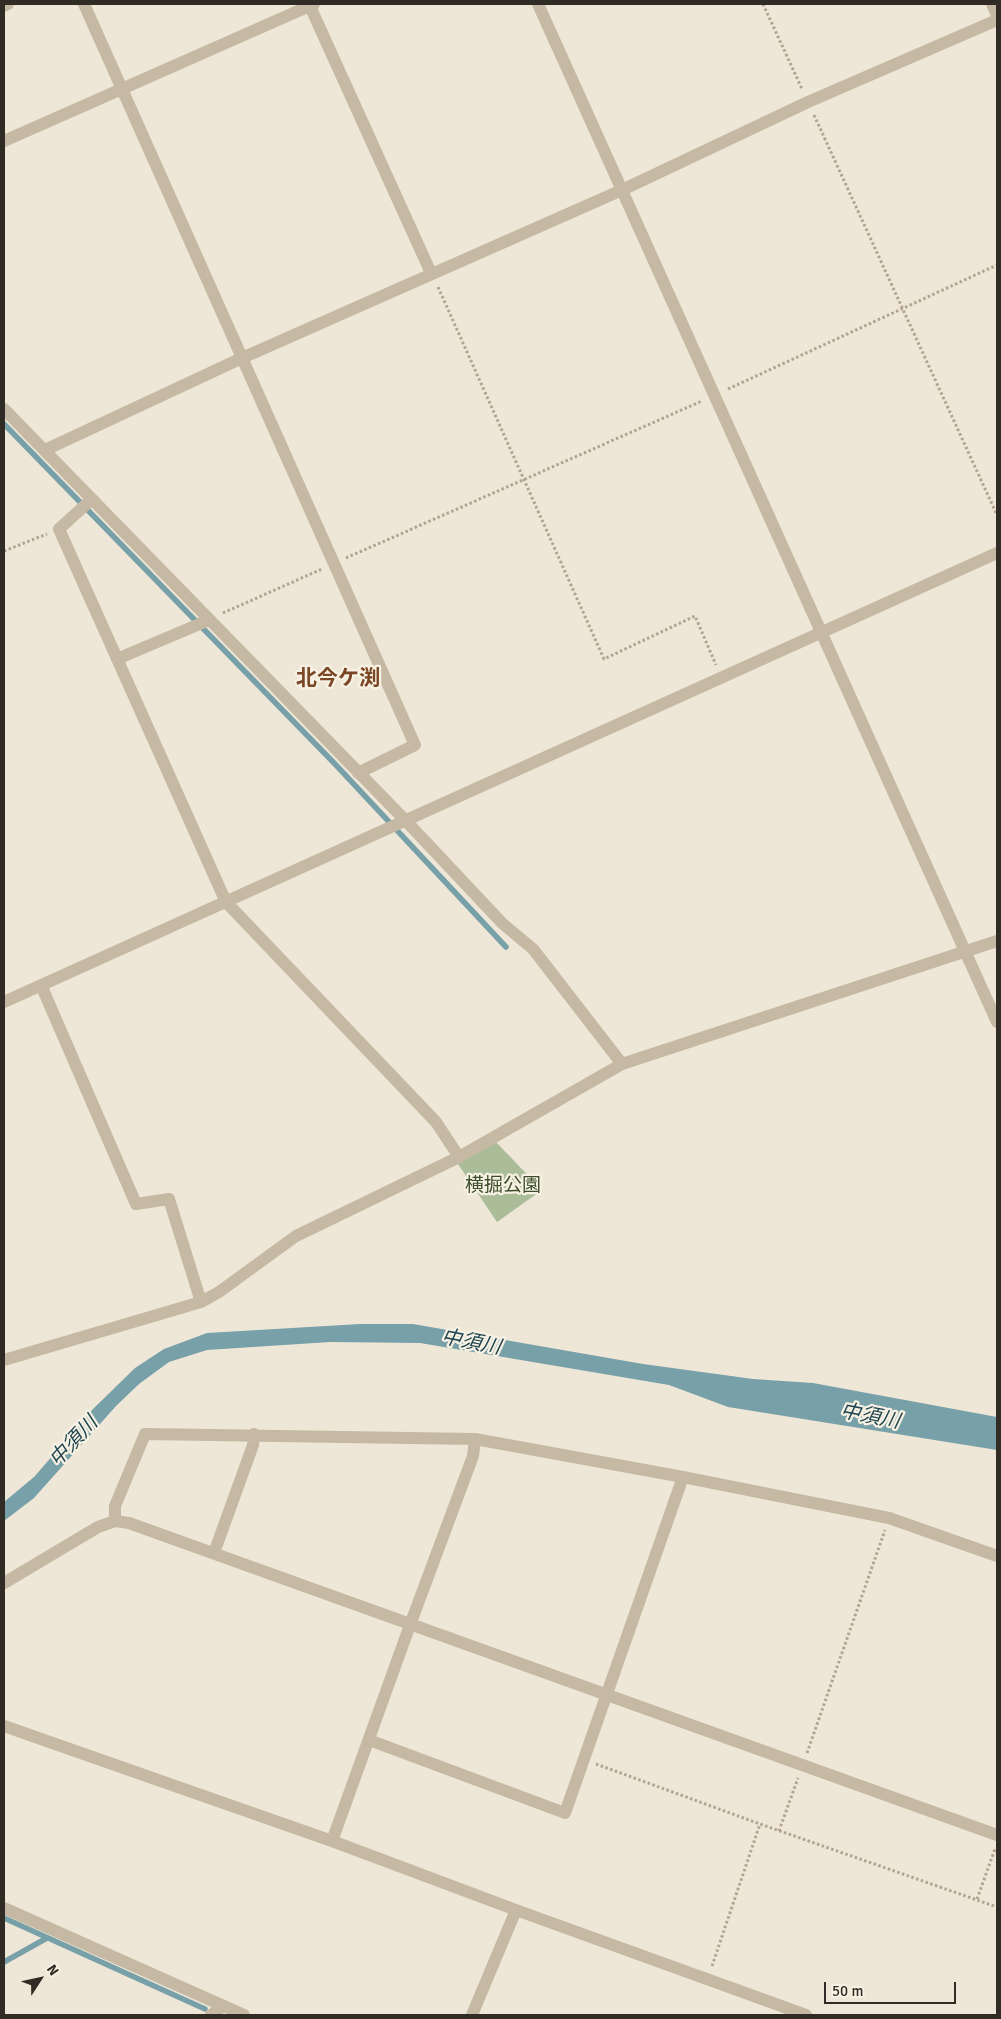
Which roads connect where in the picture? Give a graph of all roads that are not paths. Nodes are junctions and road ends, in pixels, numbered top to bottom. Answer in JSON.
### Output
{"nodes":[{"id":1,"x":8,"y":4,"type":"edge"},
{"id":2,"x":84,"y":4,"type":"edge"},
{"id":3,"x":311,"y":4,"type":"edge"},
{"id":4,"x":538,"y":4,"type":"edge"},
{"id":5,"x":992,"y":4,"type":"edge"},
{"id":6,"x":4,"y":6,"type":"edge"},
{"id":7,"x":997,"y":15,"type":"edge"},
{"id":8,"x":997,"y":20,"type":"edge"},
{"id":9,"x":122,"y":88,"type":"junction"},
{"id":10,"x":4,"y":141,"type":"edge"},
{"id":11,"x":622,"y":190,"type":"junction"},
{"id":12,"x":431,"y":273,"type":"junction"},
{"id":13,"x":242,"y":358,"type":"junction"},
{"id":14,"x":4,"y":408,"type":"edge"},
{"id":15,"x":45,"y":450,"type":"junction"},
{"id":16,"x":92,"y":500,"type":"junction"},
{"id":17,"x":997,"y":553,"type":"edge"},
{"id":18,"x":209,"y":620,"type":"junction"},
{"id":19,"x":821,"y":632,"type":"junction"},
{"id":20,"x":117,"y":659,"type":"junction"},
{"id":21,"x":358,"y":773,"type":"junction"},
{"id":22,"x":406,"y":821,"type":"junction"},
{"id":23,"x":226,"y":902,"type":"junction"},
{"id":24,"x":997,"y":941,"type":"edge"},
{"id":25,"x":965,"y":951,"type":"junction"},
{"id":26,"x":41,"y":986,"type":"junction"},
{"id":27,"x":4,"y":1002,"type":"edge"},
{"id":28,"x":997,"y":1022,"type":"edge"},
{"id":29,"x":622,"y":1064,"type":"junction"},
{"id":30,"x":459,"y":1156,"type":"junction"},
{"id":31,"x":201,"y":1302,"type":"junction"},
{"id":32,"x":4,"y":1360,"type":"edge"},
{"id":33,"x":254,"y":1434,"type":"junction"},
{"id":34,"x":475,"y":1439,"type":"junction"},
{"id":35,"x":683,"y":1477,"type":"junction"},
{"id":36,"x":115,"y":1521,"type":"junction"},
{"id":37,"x":214,"y":1553,"type":"junction"},
{"id":38,"x":997,"y":1556,"type":"edge"},
{"id":39,"x":4,"y":1583,"type":"edge"},
{"id":40,"x":410,"y":1625,"type":"junction"},
{"id":41,"x":606,"y":1695,"type":"junction"},
{"id":42,"x":4,"y":1726,"type":"edge"},
{"id":43,"x":369,"y":1740,"type":"junction"},
{"id":44,"x":997,"y":1835,"type":"edge"},
{"id":45,"x":332,"y":1841,"type":"junction"},
{"id":46,"x":4,"y":1908,"type":"edge"},
{"id":47,"x":516,"y":1910,"type":"junction"},
{"id":48,"x":223,"y":2006,"type":"junction"},
{"id":49,"x":212,"y":2015,"type":"edge"},
{"id":50,"x":244,"y":2015,"type":"edge"},
{"id":51,"x":472,"y":2015,"type":"edge"},
{"id":52,"x":806,"y":2015,"type":"edge"}],
"edges":[{"from":1,"to":6,"type":"street"},
{"from":2,"to":9,"type":"street"},
{"from":3,"to":9,"type":"street"},
{"from":3,"to":12,"type":"street"},
{"from":4,"to":11,"type":"street"},
{"from":5,"to":7,"type":"street"},
{"from":8,"to":11,"type":"street"},
{"from":9,"to":10,"type":"street"},
{"from":9,"to":13,"type":"street"},
{"from":11,"to":12,"type":"street"},
{"from":11,"to":19,"type":"street"},
{"from":12,"to":13,"type":"street"},
{"from":13,"to":15,"type":"street"},
{"from":13,"to":21,"type":"street"},
{"from":14,"to":15,"type":"street"},
{"from":15,"to":16,"type":"street"},
{"from":16,"to":18,"type":"street"},
{"from":16,"to":20,"type":"street"},
{"from":17,"to":19,"type":"street"},
{"from":18,"to":20,"type":"street"},
{"from":18,"to":21,"type":"street"},
{"from":19,"to":22,"type":"street"},
{"from":19,"to":25,"type":"street"},
{"from":20,"to":23,"type":"street"},
{"from":21,"to":22,"type":"street"},
{"from":22,"to":23,"type":"street"},
{"from":22,"to":29,"type":"street"},
{"from":23,"to":26,"type":"street"},
{"from":23,"to":30,"type":"street"},
{"from":24,"to":25,"type":"street"},
{"from":25,"to":28,"type":"street"},
{"from":25,"to":29,"type":"street"},
{"from":26,"to":27,"type":"street"},
{"from":26,"to":31,"type":"street"},
{"from":29,"to":30,"type":"street"},
{"from":30,"to":31,"type":"street"},
{"from":31,"to":32,"type":"street"},
{"from":33,"to":34,"type":"street"},
{"from":33,"to":36,"type":"street"},
{"from":33,"to":37,"type":"street"},
{"from":34,"to":35,"type":"street"},
{"from":34,"to":40,"type":"street"},
{"from":35,"to":38,"type":"street"},
{"from":35,"to":41,"type":"street"},
{"from":36,"to":37,"type":"street"},
{"from":36,"to":39,"type":"street"},
{"from":37,"to":40,"type":"street"},
{"from":40,"to":41,"type":"street"},
{"from":40,"to":43,"type":"street"},
{"from":41,"to":43,"type":"street"},
{"from":41,"to":44,"type":"street"},
{"from":42,"to":45,"type":"street"},
{"from":43,"to":45,"type":"street"},
{"from":45,"to":47,"type":"street"},
{"from":46,"to":48,"type":"street"},
{"from":47,"to":51,"type":"street"},
{"from":47,"to":52,"type":"street"},
{"from":48,"to":49,"type":"street"},
{"from":48,"to":50,"type":"street"}]}
